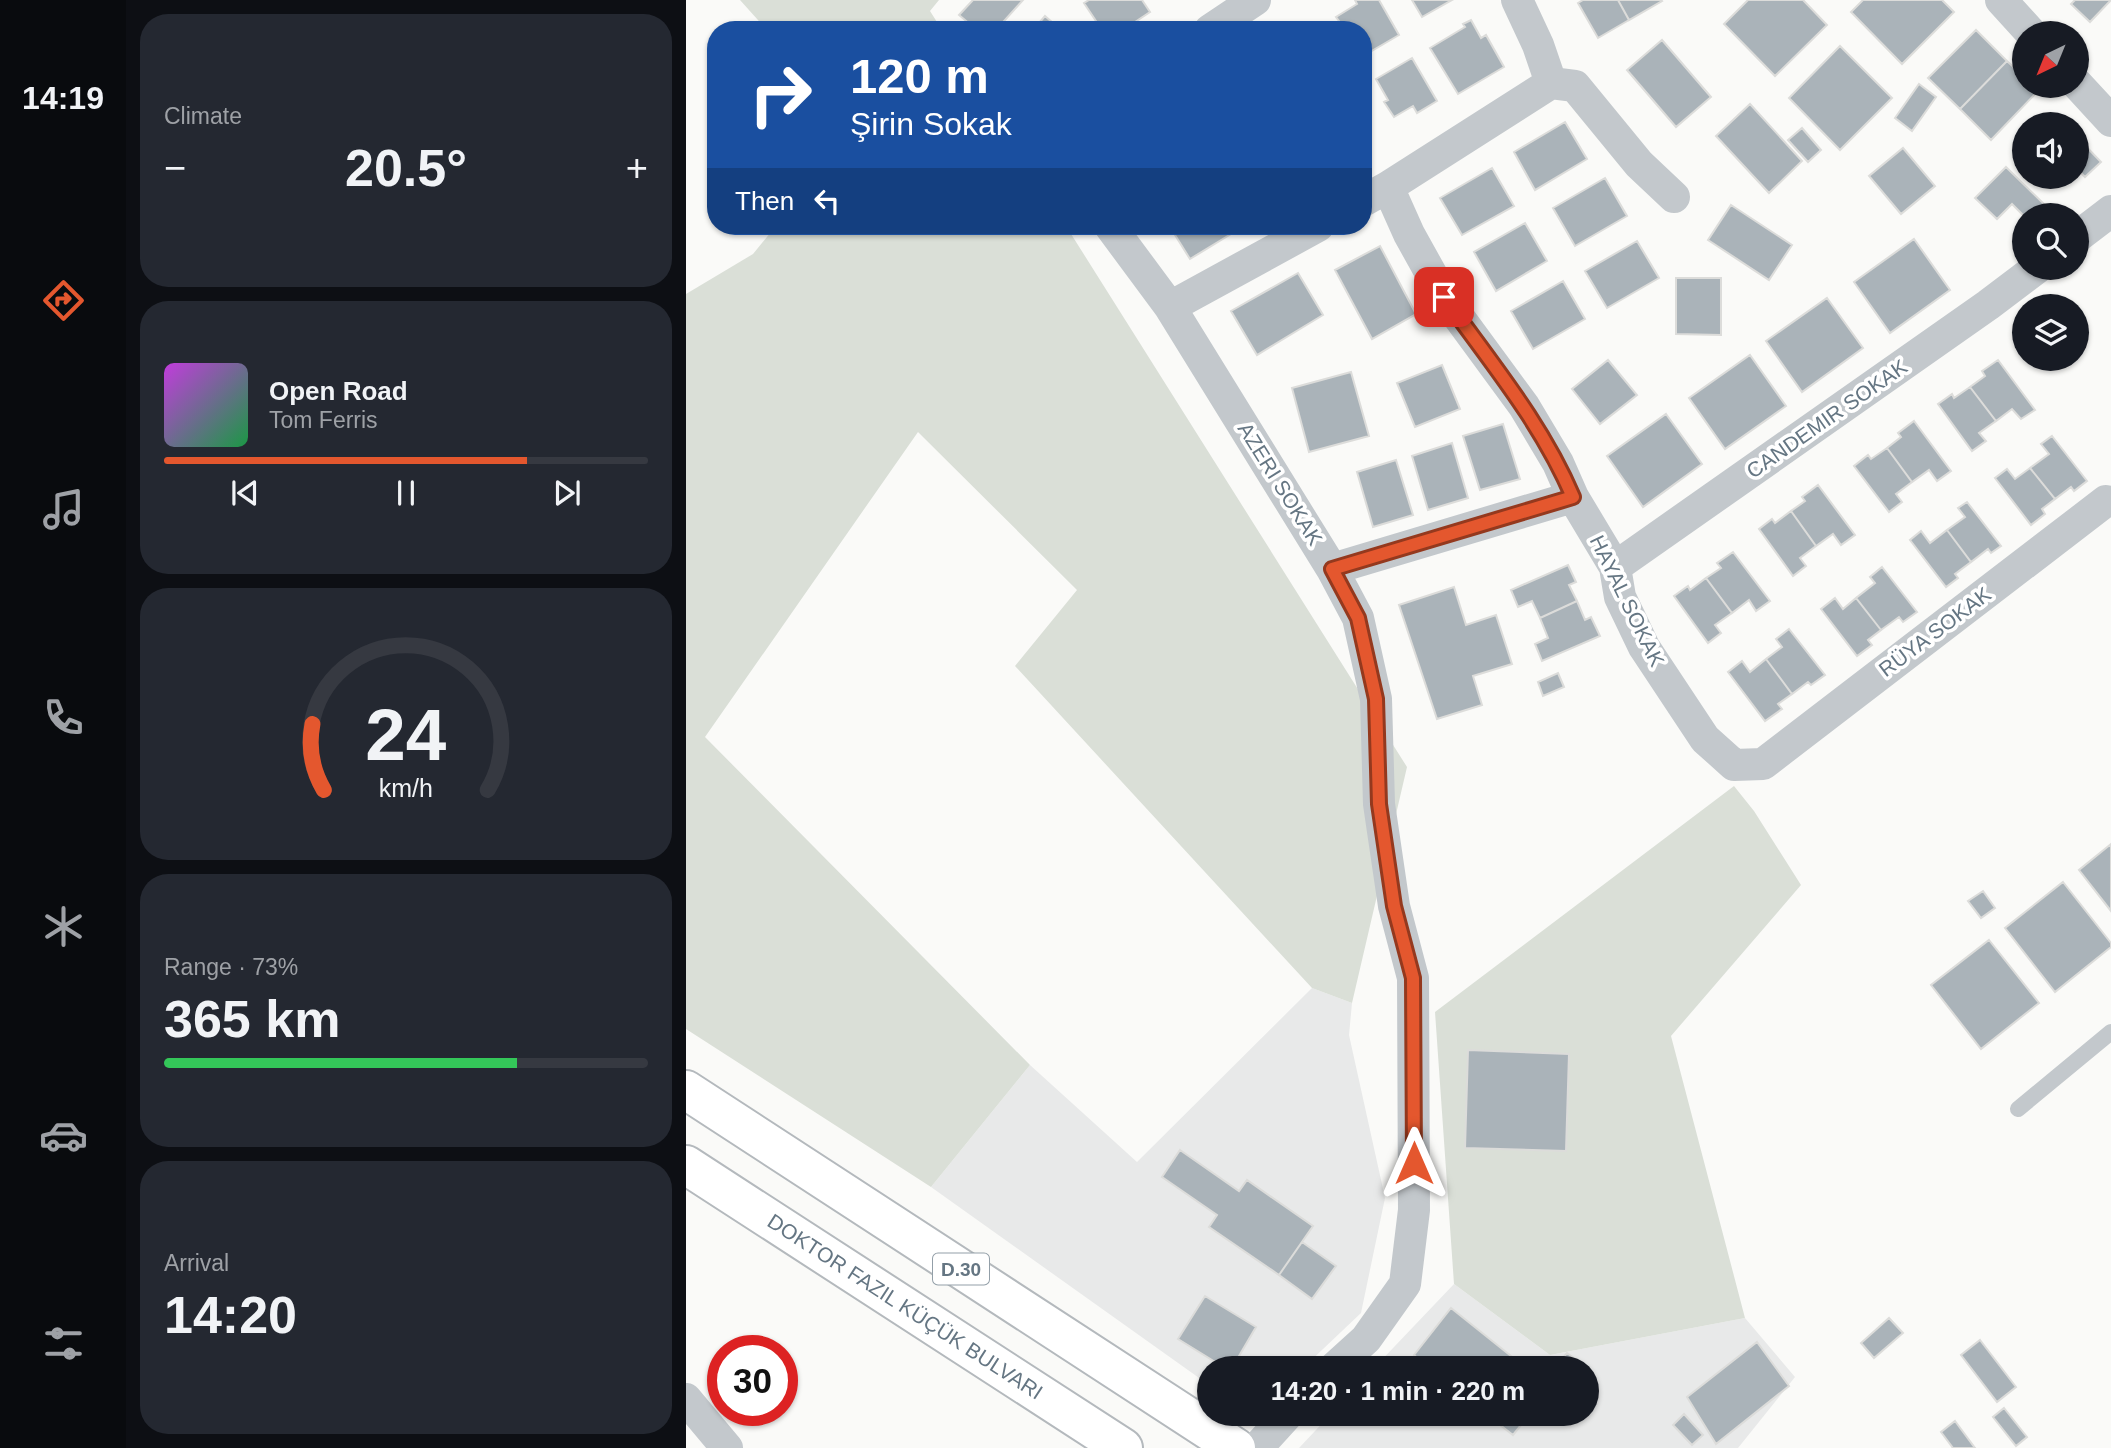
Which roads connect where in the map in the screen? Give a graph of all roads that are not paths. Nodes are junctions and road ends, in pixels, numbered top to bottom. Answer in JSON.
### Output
{"nodes":[{"id":1,"x":1255,"y":0,"type":"edge"},
{"id":2,"x":1517,"y":0,"type":"edge"},
{"id":3,"x":2001,"y":0,"type":"edge"},
{"id":4,"x":1224,"y":21,"type":"edge"},
{"id":5,"x":2020,"y":21,"type":"edge"},
{"id":6,"x":1551,"y":82,"type":"junction"},
{"id":7,"x":2090,"y":98,"type":"edge"},
{"id":8,"x":2111,"y":121,"type":"edge"},
{"id":9,"x":1376,"y":194,"type":"edge"},
{"id":10,"x":1674,"y":197,"type":"dead end"},
{"id":11,"x":2111,"y":211,"type":"edge"},
{"id":12,"x":2089,"y":228,"type":"edge"},
{"id":13,"x":1117,"y":235,"type":"edge"},
{"id":14,"x":1302,"y":235,"type":"edge"},
{"id":15,"x":2021,"y":280,"type":"edge"},
{"id":16,"x":1170,"y":307,"type":"junction"},
{"id":17,"x":1573,"y":497,"type":"junction"},
{"id":18,"x":2106,"y":501,"type":"dead end"},
{"id":19,"x":1615,"y":568,"type":"junction"},
{"id":20,"x":1332,"y":569,"type":"junction"},
{"id":21,"x":1763,"y":764,"type":"joint"},
{"id":22,"x":2111,"y":1032,"type":"edge"},
{"id":23,"x":686,"y":1090,"type":"edge"},
{"id":24,"x":2018,"y":1109,"type":"dead end"},
{"id":25,"x":686,"y":1165,"type":"edge"},
{"id":26,"x":1347,"y":1356,"type":"edge"},
{"id":27,"x":686,"y":1399,"type":"edge"},
{"id":28,"x":1277,"y":1426,"type":"edge"},
{"id":29,"x":727,"y":1448,"type":"edge"},
{"id":30,"x":1122,"y":1448,"type":"edge"},
{"id":31,"x":1236,"y":1448,"type":"edge"},
{"id":32,"x":1257,"y":1448,"type":"edge"}],
"edges":[{"from":1,"to":4,"type":"street"},
{"from":2,"to":6,"type":"street"},
{"from":3,"to":5,"type":"street"},
{"from":6,"to":9,"type":"street"},
{"from":6,"to":10,"type":"street"},
{"from":7,"to":8,"type":"street"},
{"from":9,"to":17,"type":"street","name":"HAYAL SOKAK"},
{"from":11,"to":12,"type":"street"},
{"from":13,"to":16,"type":"street","name":"AZERI SOKAK"},
{"from":14,"to":16,"type":"street"},
{"from":15,"to":19,"type":"street","name":"CANDEMIR SOKAK"},
{"from":16,"to":20,"type":"street","name":"AZERI SOKAK"},
{"from":17,"to":19,"type":"street","name":"HAYAL SOKAK"},
{"from":17,"to":20,"type":"street"},
{"from":18,"to":21,"type":"street","name":"RÜYA SOKAK"},
{"from":19,"to":21,"type":"street","name":"HAYAL SOKAK"},
{"from":20,"to":26,"type":"street","name":"AZERI SOKAK"},
{"from":22,"to":24,"type":"lane"},
{"from":23,"to":31,"type":"highway","number":"D.30"},
{"from":25,"to":30,"type":"highway"},
{"from":27,"to":29,"type":"street"},
{"from":28,"to":32,"type":"street"}]}
